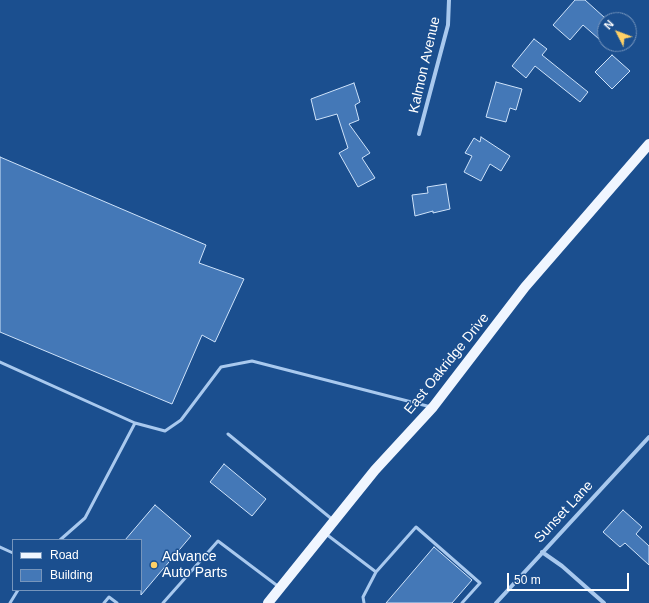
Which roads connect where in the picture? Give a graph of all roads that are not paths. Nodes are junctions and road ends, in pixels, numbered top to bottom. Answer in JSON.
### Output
{"nodes":[{"id":1,"x":449,"y":0,"type":"edge"},
{"id":2,"x":419,"y":134,"type":"dead end"},
{"id":3,"x":649,"y":144,"type":"edge"},
{"id":4,"x":0,"y":362,"type":"edge"},
{"id":5,"x":433,"y":407,"type":"junction"},
{"id":6,"x":135,"y":423,"type":"junction"},
{"id":7,"x":228,"y":434,"type":"dead end"},
{"id":8,"x":649,"y":437,"type":"edge"},
{"id":9,"x":335,"y":521,"type":"junction"},
{"id":10,"x":325,"y":533,"type":"junction"},
{"id":11,"x":61,"y":539,"type":"edge"},
{"id":12,"x":0,"y":547,"type":"edge"},
{"id":13,"x":12,"y":552,"type":"edge"},
{"id":14,"x":542,"y":552,"type":"junction"},
{"id":15,"x":376,"y":572,"type":"junction"},
{"id":16,"x":280,"y":588,"type":"junction"},
{"id":17,"x":17,"y":591,"type":"edge"},
{"id":18,"x":10,"y":603,"type":"edge"},
{"id":19,"x":104,"y":603,"type":"edge"},
{"id":20,"x":117,"y":603,"type":"edge"},
{"id":21,"x":163,"y":603,"type":"edge"},
{"id":22,"x":268,"y":603,"type":"edge"},
{"id":23,"x":364,"y":603,"type":"edge"},
{"id":24,"x":462,"y":603,"type":"edge"},
{"id":25,"x":496,"y":603,"type":"edge"},
{"id":26,"x":604,"y":603,"type":"edge"}],
"edges":[{"from":1,"to":2,"type":"street","name":"Kalmon Avenue"},
{"from":3,"to":5,"type":"main road","name":"East Oakridge Drive"},
{"from":4,"to":6,"type":"lane"},
{"from":5,"to":6,"type":"lane"},
{"from":5,"to":9,"type":"main road","name":"East Oakridge Drive"},
{"from":6,"to":11,"type":"lane"},
{"from":7,"to":9,"type":"lane"},
{"from":8,"to":14,"type":"street","name":"Sunset Lane"},
{"from":9,"to":10,"type":"main road","name":"East Oakridge Drive"},
{"from":10,"to":15,"type":"lane"},
{"from":10,"to":16,"type":"main road","name":"East Oakridge Drive"},
{"from":12,"to":13,"type":"lane"},
{"from":14,"to":25,"type":"street","name":"Sunset Lane"},
{"from":14,"to":26,"type":"street"},
{"from":15,"to":23,"type":"lane"},
{"from":15,"to":24,"type":"lane"},
{"from":16,"to":21,"type":"lane"},
{"from":16,"to":22,"type":"main road","name":"East Oakridge Drive"},
{"from":17,"to":18,"type":"lane"},
{"from":19,"to":20,"type":"lane"}]}
